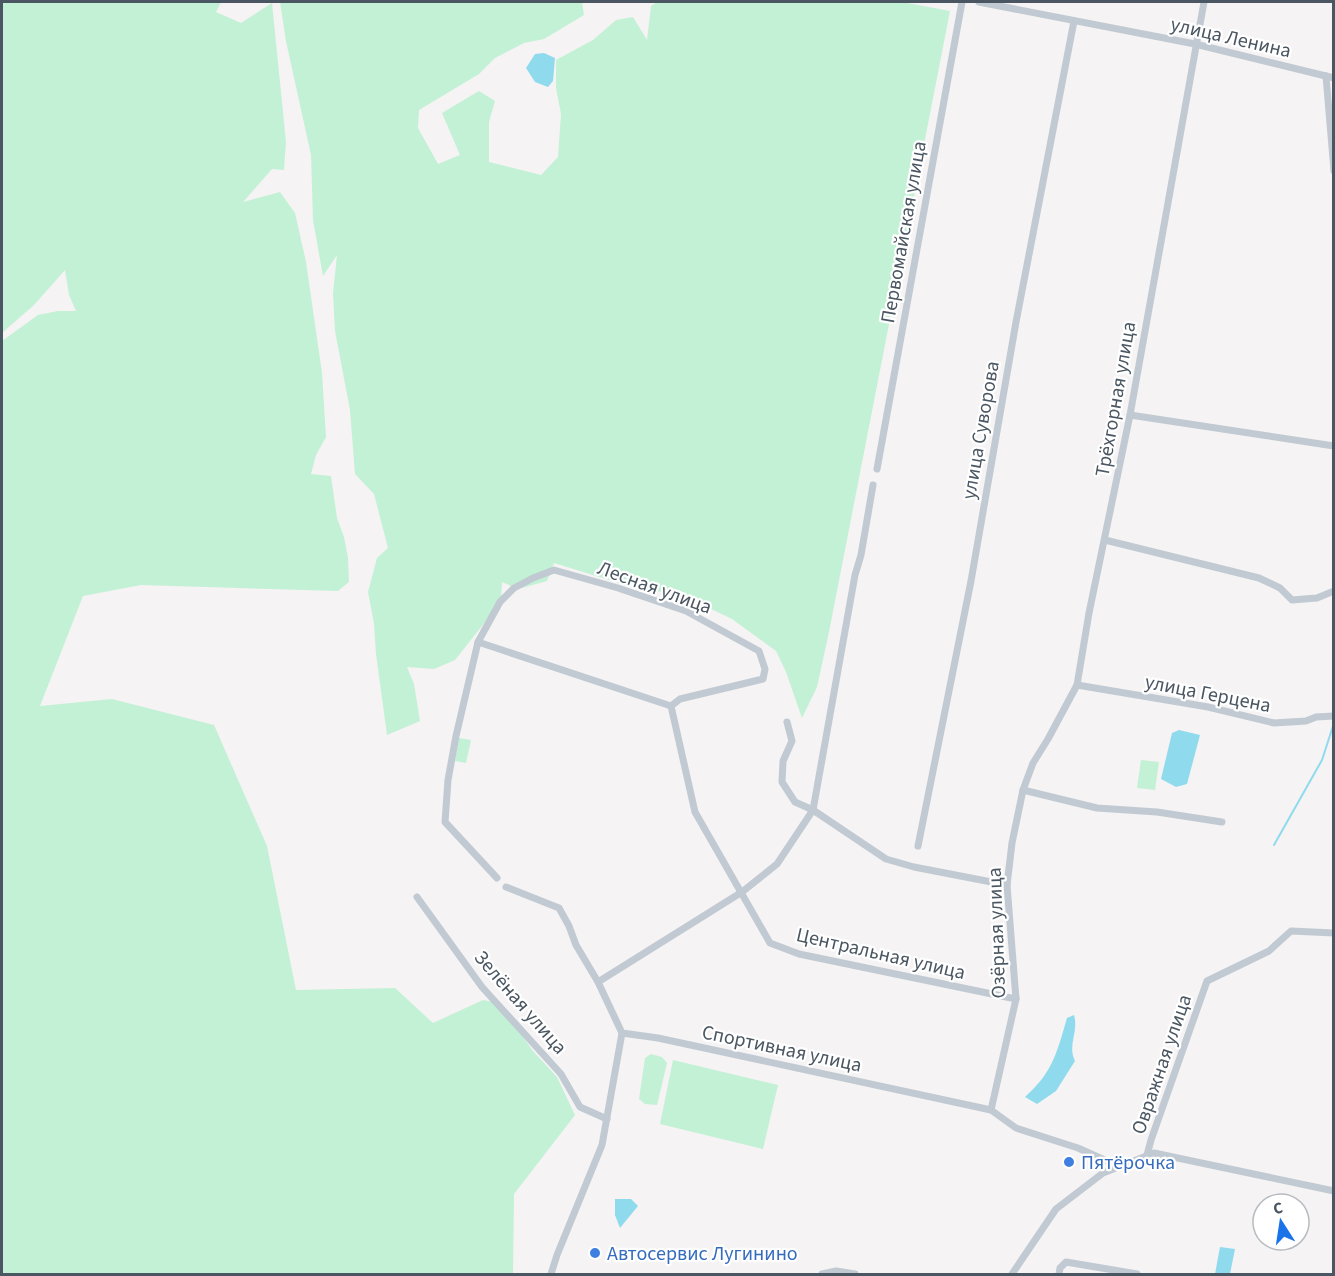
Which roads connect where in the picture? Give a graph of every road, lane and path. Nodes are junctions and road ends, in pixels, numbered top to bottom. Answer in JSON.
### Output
{"nodes":[{"id":1,"x":962,"y":2,"type":"edge"},
{"id":2,"x":979,"y":2,"type":"edge"},
{"id":3,"x":1204,"y":2,"type":"edge"},
{"id":4,"x":1074,"y":21,"type":"junction"},
{"id":5,"x":1195,"y":44,"type":"junction"},
{"id":6,"x":1330,"y":77,"type":"edge"},
{"id":7,"x":1334,"y":171,"type":"edge"},
{"id":8,"x":1130,"y":415,"type":"junction"},
{"id":9,"x":1334,"y":446,"type":"edge"},
{"id":10,"x":877,"y":468,"type":"dead end"},
{"id":11,"x":873,"y":485,"type":"dead end"},
{"id":12,"x":1105,"y":540,"type":"junction"},
{"id":13,"x":1334,"y":591,"type":"edge"},
{"id":14,"x":478,"y":642,"type":"junction"},
{"id":15,"x":1077,"y":685,"type":"junction"},
{"id":16,"x":671,"y":706,"type":"junction"},
{"id":17,"x":1334,"y":716,"type":"edge"},
{"id":18,"x":787,"y":722,"type":"dead end"},
{"id":19,"x":1023,"y":790,"type":"junction"},
{"id":20,"x":813,"y":810,"type":"junction"},
{"id":21,"x":1222,"y":822,"type":"dead end"},
{"id":22,"x":918,"y":846,"type":"dead end"},
{"id":23,"x":497,"y":878,"type":"dead end"},
{"id":24,"x":1007,"y":885,"type":"junction"},
{"id":25,"x":506,"y":887,"type":"dead end"},
{"id":26,"x":742,"y":892,"type":"junction"},
{"id":27,"x":417,"y":897,"type":"dead end"},
{"id":28,"x":1334,"y":933,"type":"edge"},
{"id":29,"x":598,"y":982,"type":"junction"},
{"id":30,"x":1016,"y":999,"type":"junction"},
{"id":31,"x":622,"y":1034,"type":"junction"},
{"id":32,"x":992,"y":1110,"type":"junction"},
{"id":33,"x":607,"y":1119,"type":"junction"},
{"id":34,"x":1147,"y":1155,"type":"junction"},
{"id":35,"x":1118,"y":1166,"type":"junction"},
{"id":36,"x":1334,"y":1191,"type":"edge"},
{"id":37,"x":551,"y":1275,"type":"edge"},
{"id":38,"x":822,"y":1275,"type":"edge"},
{"id":39,"x":855,"y":1275,"type":"edge"},
{"id":40,"x":1012,"y":1275,"type":"edge"},
{"id":41,"x":1059,"y":1275,"type":"edge"},
{"id":42,"x":1137,"y":1275,"type":"edge"}],
"edges":[{"from":1,"to":10,"type":"street","name":"Первомайская улица"},
{"from":2,"to":4,"type":"street","name":"улица Ленина"},
{"from":3,"to":5,"type":"street","name":"Трёхгорная улица"},
{"from":4,"to":5,"type":"street","name":"улица Ленина"},
{"from":4,"to":22,"type":"street","name":"улица Суворова"},
{"from":5,"to":6,"type":"street","name":"улица Ленина"},
{"from":5,"to":8,"type":"street","name":"Трёхгорная улица"},
{"from":6,"to":7,"type":"street"},
{"from":8,"to":9,"type":"street"},
{"from":8,"to":12,"type":"street","name":"Трёхгорная улица"},
{"from":11,"to":20,"type":"street"},
{"from":12,"to":13,"type":"street"},
{"from":12,"to":15,"type":"street","name":"Трёхгорная улица"},
{"from":14,"to":16,"type":"street"},
{"from":14,"to":16,"type":"street","name":"Лесная улица"},
{"from":14,"to":23,"type":"street"},
{"from":15,"to":17,"type":"street","name":"улица Герцена"},
{"from":15,"to":19,"type":"street","name":"Трёхгорная улица"},
{"from":16,"to":26,"type":"street","name":"Центральная улица"},
{"from":18,"to":20,"type":"street"},
{"from":19,"to":21,"type":"street"},
{"from":19,"to":24,"type":"street","name":"Озёрная улица"},
{"from":20,"to":24,"type":"street"},
{"from":20,"to":26,"type":"street"},
{"from":24,"to":30,"type":"street","name":"Озёрная улица"},
{"from":25,"to":29,"type":"street"},
{"from":26,"to":29,"type":"street"},
{"from":26,"to":30,"type":"street","name":"Центральная улица"},
{"from":27,"to":33,"type":"street","name":"Зелёная улица"},
{"from":28,"to":34,"type":"street","name":"Овражная улица"},
{"from":29,"to":31,"type":"street"},
{"from":30,"to":32,"type":"street","name":"Озёрная улица"},
{"from":31,"to":32,"type":"street","name":"Спортивная улица"},
{"from":31,"to":33,"type":"street"},
{"from":32,"to":35,"type":"street","name":"Спортивная улица"},
{"from":33,"to":37,"type":"street"},
{"from":34,"to":35,"type":"street"},
{"from":34,"to":36,"type":"street"},
{"from":35,"to":40,"type":"street"},
{"from":38,"to":39,"type":"street"},
{"from":41,"to":42,"type":"street"}]}
